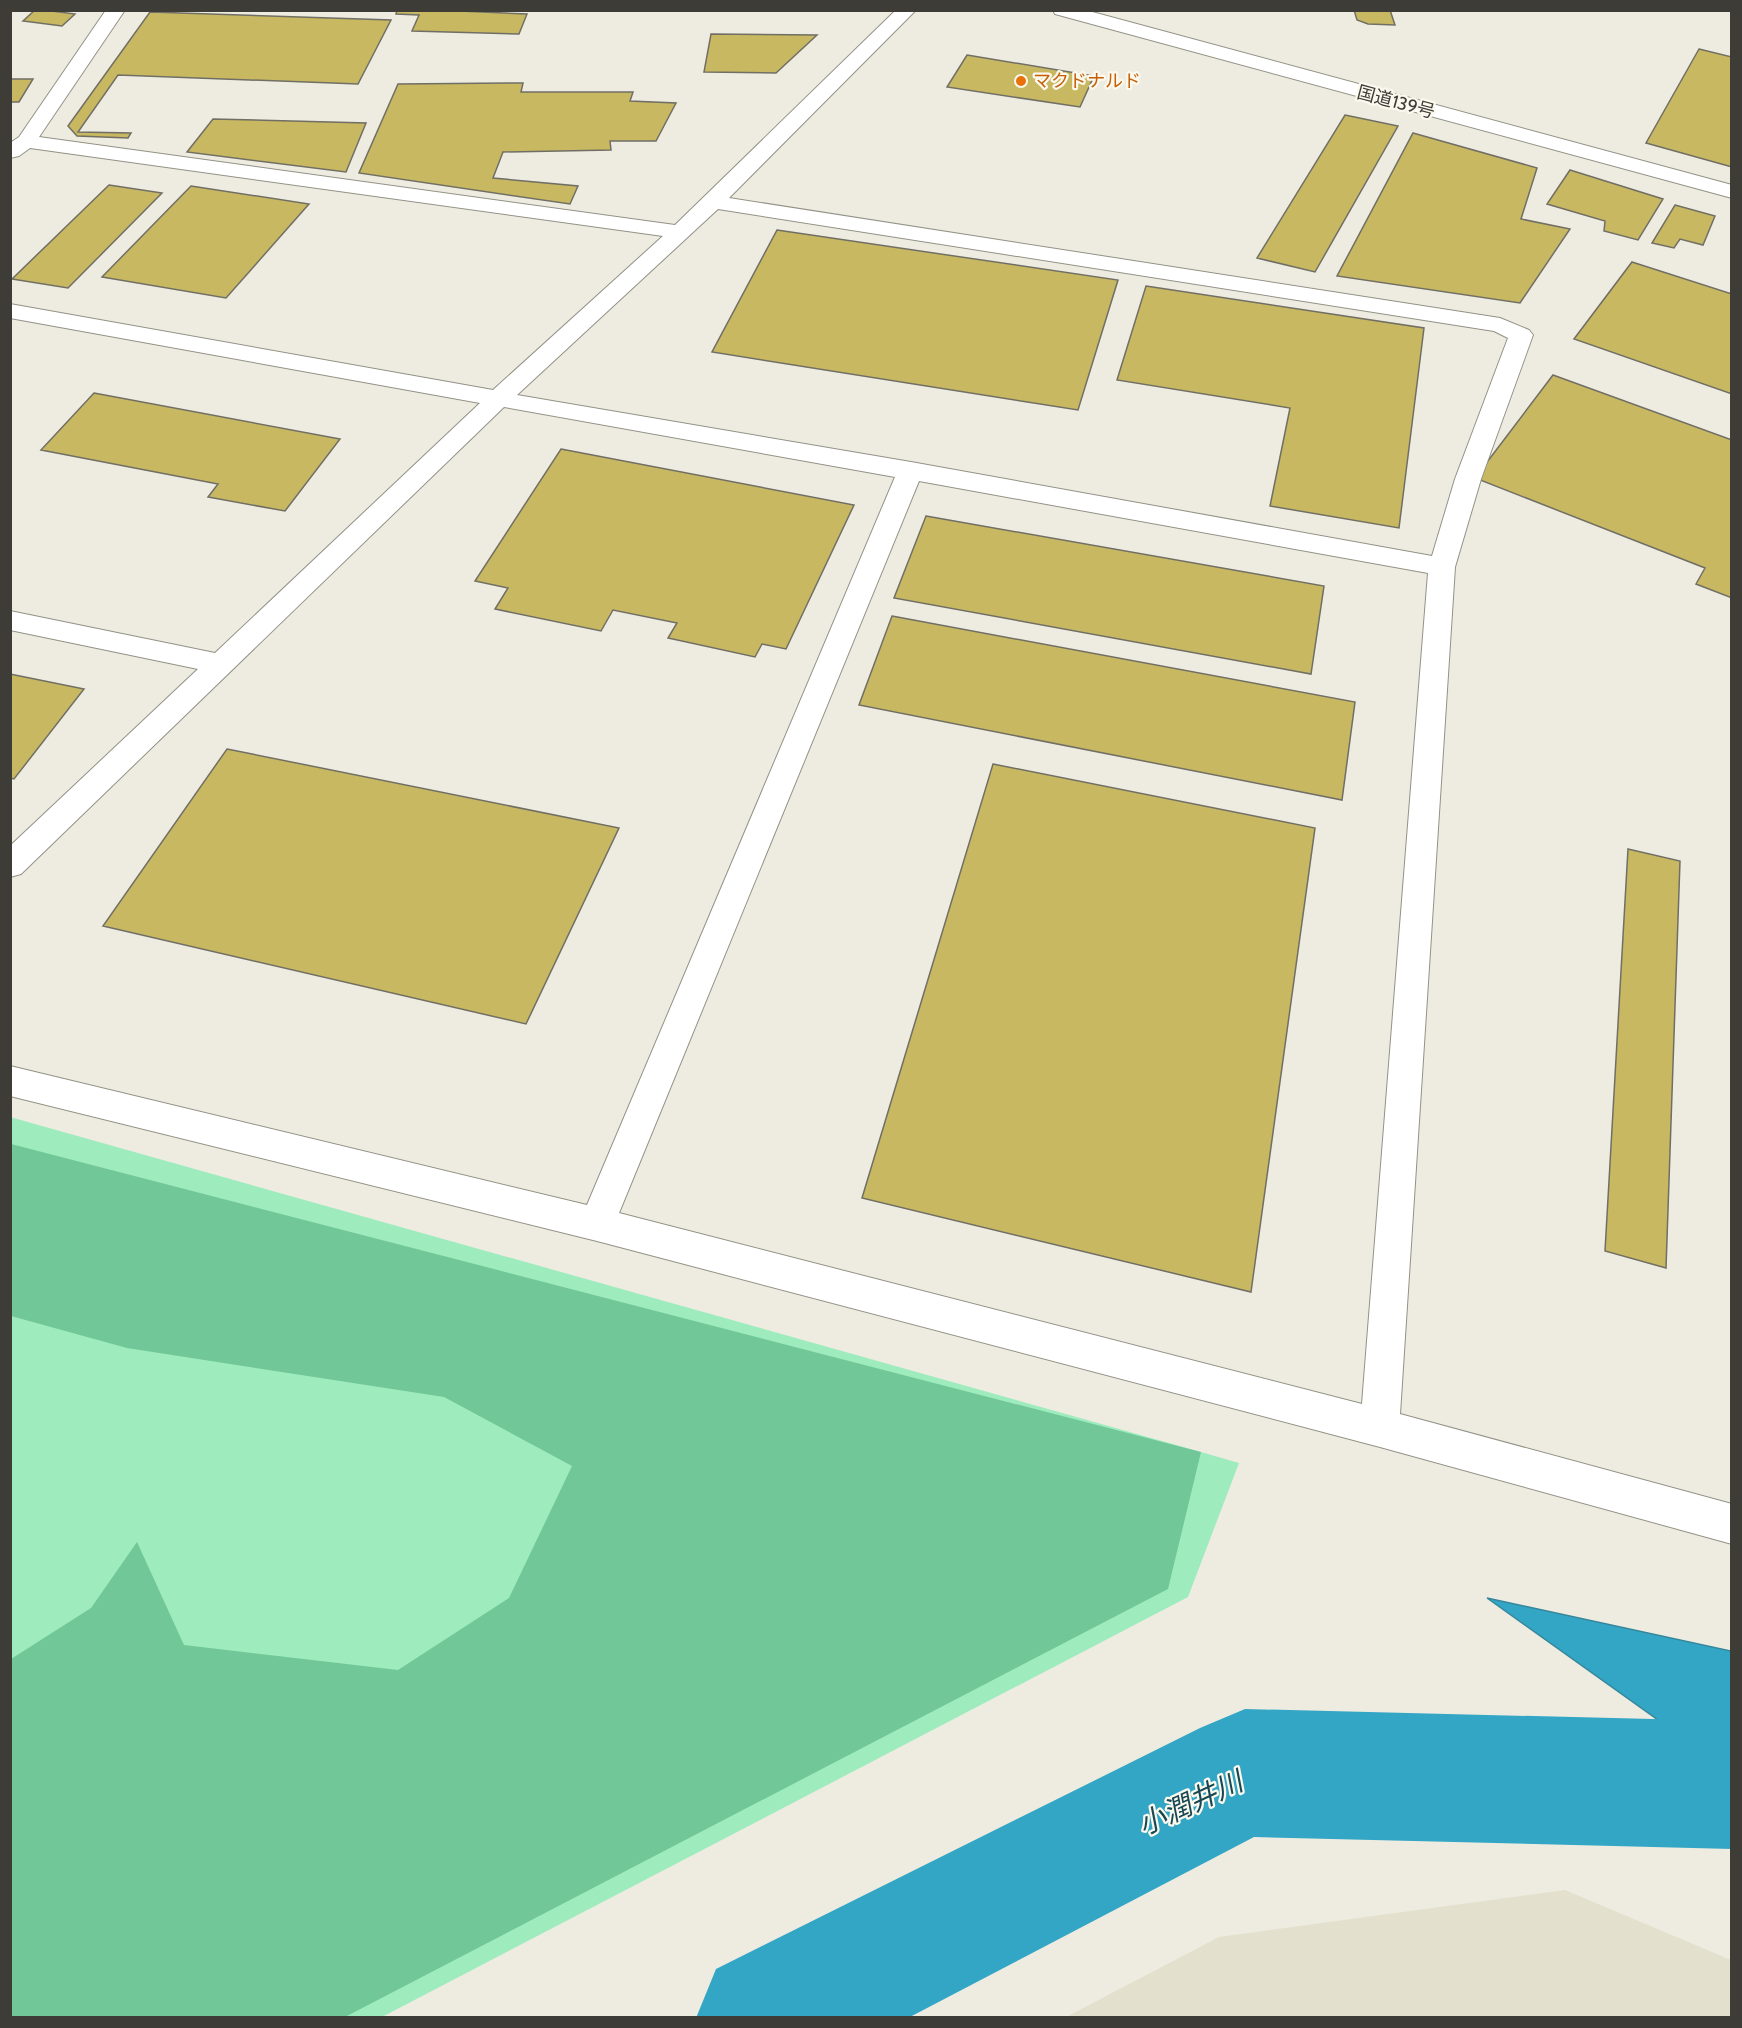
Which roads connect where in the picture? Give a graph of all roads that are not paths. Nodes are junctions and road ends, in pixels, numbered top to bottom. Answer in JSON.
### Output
{"nodes":[{"id":1,"x":116,"y":10,"type":"edge"},
{"id":2,"x":907,"y":10,"type":"edge"},
{"id":3,"x":1062,"y":10,"type":"edge"},
{"id":4,"x":18,"y":147,"type":"edge"},
{"id":5,"x":1731,"y":192,"type":"edge"},
{"id":6,"x":713,"y":202,"type":"junction"},
{"id":7,"x":680,"y":232,"type":"junction"},
{"id":8,"x":10,"y":310,"type":"edge"},
{"id":9,"x":497,"y":400,"type":"junction"},
{"id":10,"x":911,"y":470,"type":"junction"},
{"id":11,"x":1442,"y":567,"type":"junction"},
{"id":12,"x":10,"y":620,"type":"edge"},
{"id":13,"x":220,"y":664,"type":"junction"},
{"id":14,"x":10,"y":865,"type":"edge"},
{"id":15,"x":10,"y":1081,"type":"edge"},
{"id":16,"x":597,"y":1224,"type":"junction"},
{"id":17,"x":1380,"y":1428,"type":"junction"},
{"id":18,"x":1731,"y":1524,"type":"edge"}],
"edges":[{"from":1,"to":4,"type":"main road"},
{"from":2,"to":6,"type":"main road"},
{"from":3,"to":5,"type":"main road","name":"国道139号"},
{"from":4,"to":7,"type":"main road"},
{"from":6,"to":7,"type":"main road"},
{"from":6,"to":11,"type":"main road"},
{"from":7,"to":9,"type":"main road"},
{"from":8,"to":9,"type":"main road"},
{"from":9,"to":10,"type":"main road"},
{"from":9,"to":13,"type":"main road"},
{"from":10,"to":11,"type":"main road"},
{"from":10,"to":16,"type":"main road"},
{"from":11,"to":17,"type":"main road"},
{"from":12,"to":13,"type":"main road"},
{"from":13,"to":14,"type":"main road"},
{"from":15,"to":16,"type":"main road"},
{"from":16,"to":17,"type":"main road"},
{"from":17,"to":18,"type":"main road"}]}
